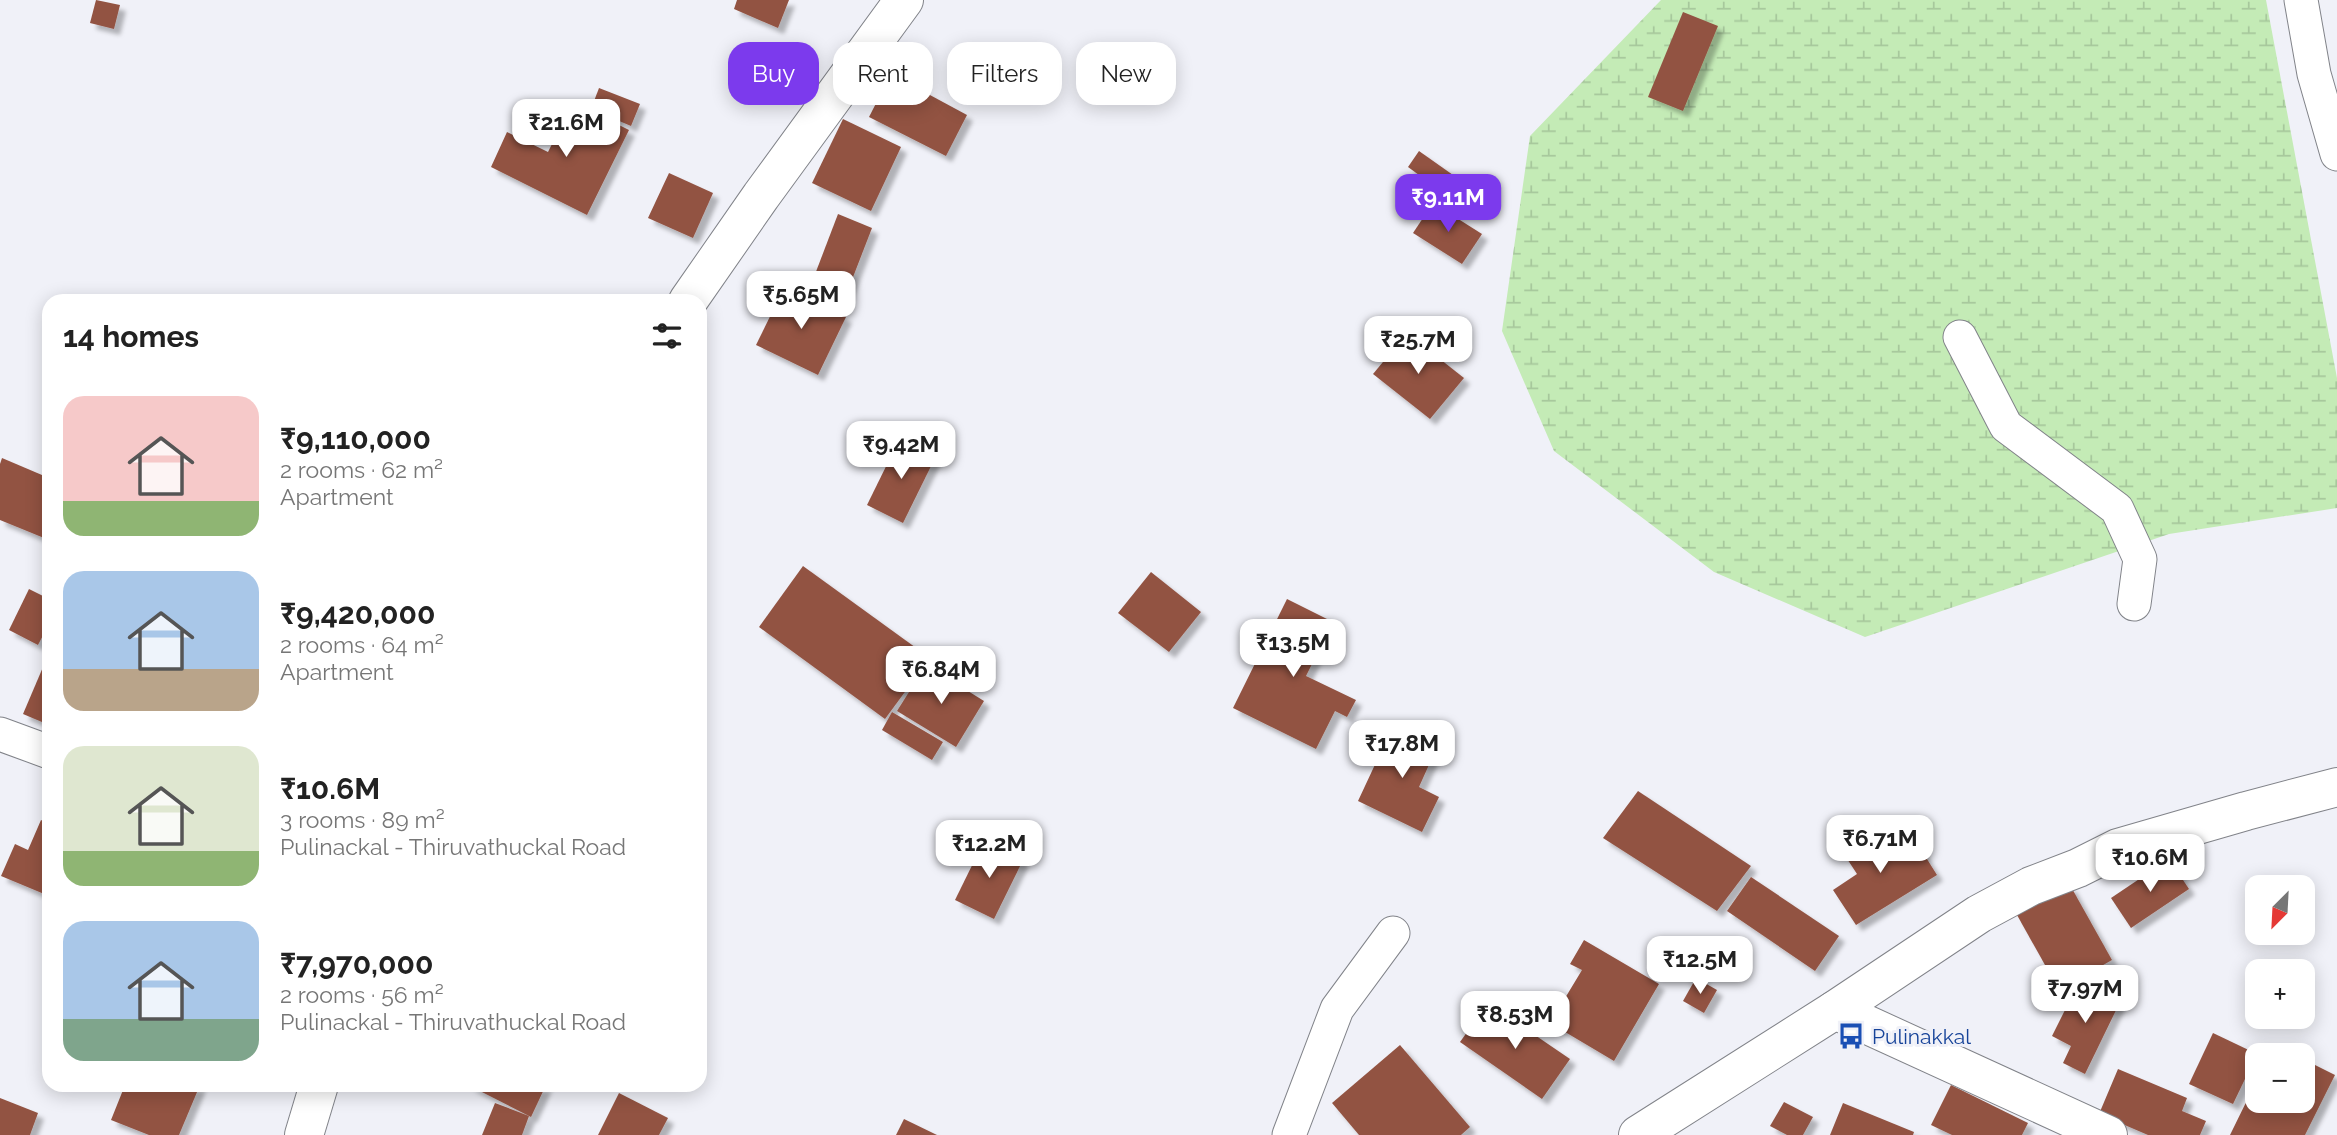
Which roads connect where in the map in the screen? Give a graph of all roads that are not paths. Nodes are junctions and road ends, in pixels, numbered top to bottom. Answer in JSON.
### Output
{"nodes":[{"id":1,"x":904,"y":0,"type":"edge"},
{"id":2,"x":2301,"y":0,"type":"edge"},
{"id":3,"x":2337,"y":154,"type":"edge"},
{"id":4,"x":693,"y":294,"type":"edge"},
{"id":5,"x":1960,"y":337,"type":"dead end"},
{"id":6,"x":2134,"y":604,"type":"dead end"},
{"id":7,"x":0,"y":734,"type":"edge"},
{"id":8,"x":42,"y":749,"type":"edge"},
{"id":9,"x":2329,"y":785,"type":"edge"},
{"id":10,"x":1393,"y":933,"type":"dead end"},
{"id":11,"x":1835,"y":1010,"type":"junction"},
{"id":12,"x":317,"y":1092,"type":"edge"},
{"id":13,"x":304,"y":1135,"type":"edge"},
{"id":14,"x":1289,"y":1135,"type":"edge"},
{"id":15,"x":1638,"y":1135,"type":"edge"},
{"id":16,"x":2108,"y":1135,"type":"edge"}],
"edges":[{"from":1,"to":4,"type":"main road"},
{"from":2,"to":3,"type":"street"},
{"from":5,"to":6,"type":"street"},
{"from":7,"to":8,"type":"street"},
{"from":9,"to":11,"type":"main road"},
{"from":10,"to":14,"type":"street"},
{"from":11,"to":15,"type":"main road"},
{"from":11,"to":16,"type":"main road"},
{"from":12,"to":13,"type":"main road"}]}
